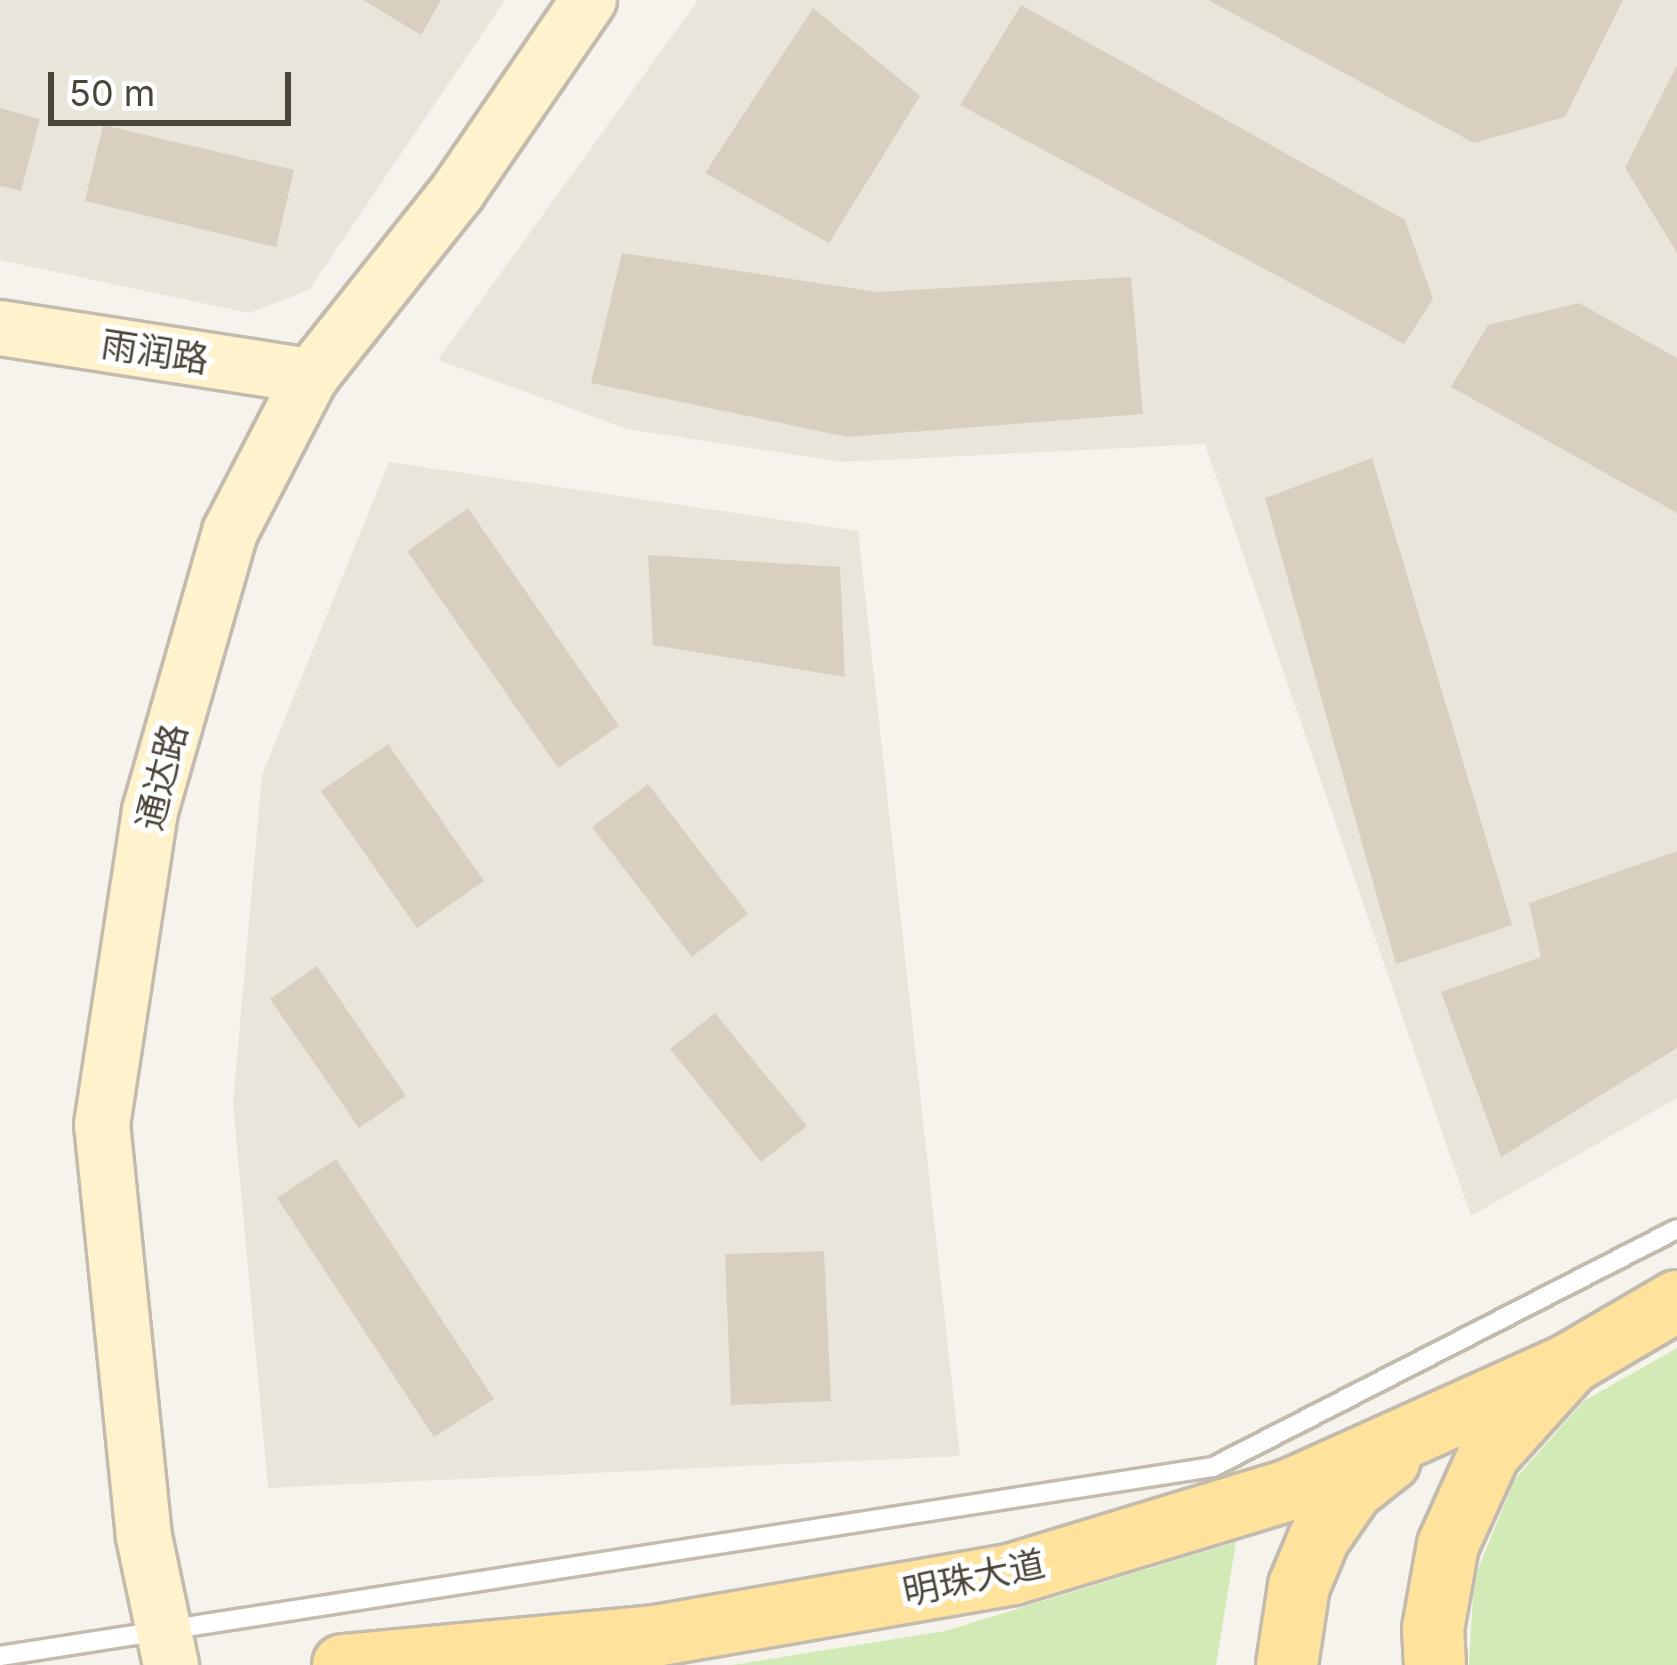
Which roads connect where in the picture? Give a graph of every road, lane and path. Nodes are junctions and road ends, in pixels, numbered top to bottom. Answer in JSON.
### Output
{"nodes":[{"id":1,"x":589,"y":0,"type":"edge"},
{"id":2,"x":0,"y":328,"type":"edge"},
{"id":3,"x":310,"y":376,"type":"junction"},
{"id":4,"x":1677,"y":1229,"type":"edge"},
{"id":5,"x":1677,"y":1301,"type":"edge"},
{"id":6,"x":1571,"y":1363,"type":"junction"},
{"id":7,"x":1413,"y":1441,"type":"junction"},
{"id":8,"x":167,"y":1648,"type":"edge"},
{"id":9,"x":0,"y":1656,"type":"edge"},
{"id":10,"x":343,"y":1665,"type":"edge"},
{"id":11,"x":1287,"y":1665,"type":"edge"},
{"id":12,"x":1435,"y":1665,"type":"edge"}],
"edges":[{"from":1,"to":3,"type":"main road","name":"通达路"},
{"from":2,"to":3,"type":"main road","name":"雨润路"},
{"from":3,"to":8,"type":"main road","name":"通达路"},
{"from":4,"to":8,"type":"lane"},
{"from":5,"to":6,"type":"main road"},
{"from":6,"to":7,"type":"main road","name":"明珠大道"},
{"from":6,"to":12,"type":"main road"},
{"from":7,"to":10,"type":"main road","name":"明珠大道"},
{"from":7,"to":11,"type":"main road"},
{"from":8,"to":9,"type":"lane"}]}
